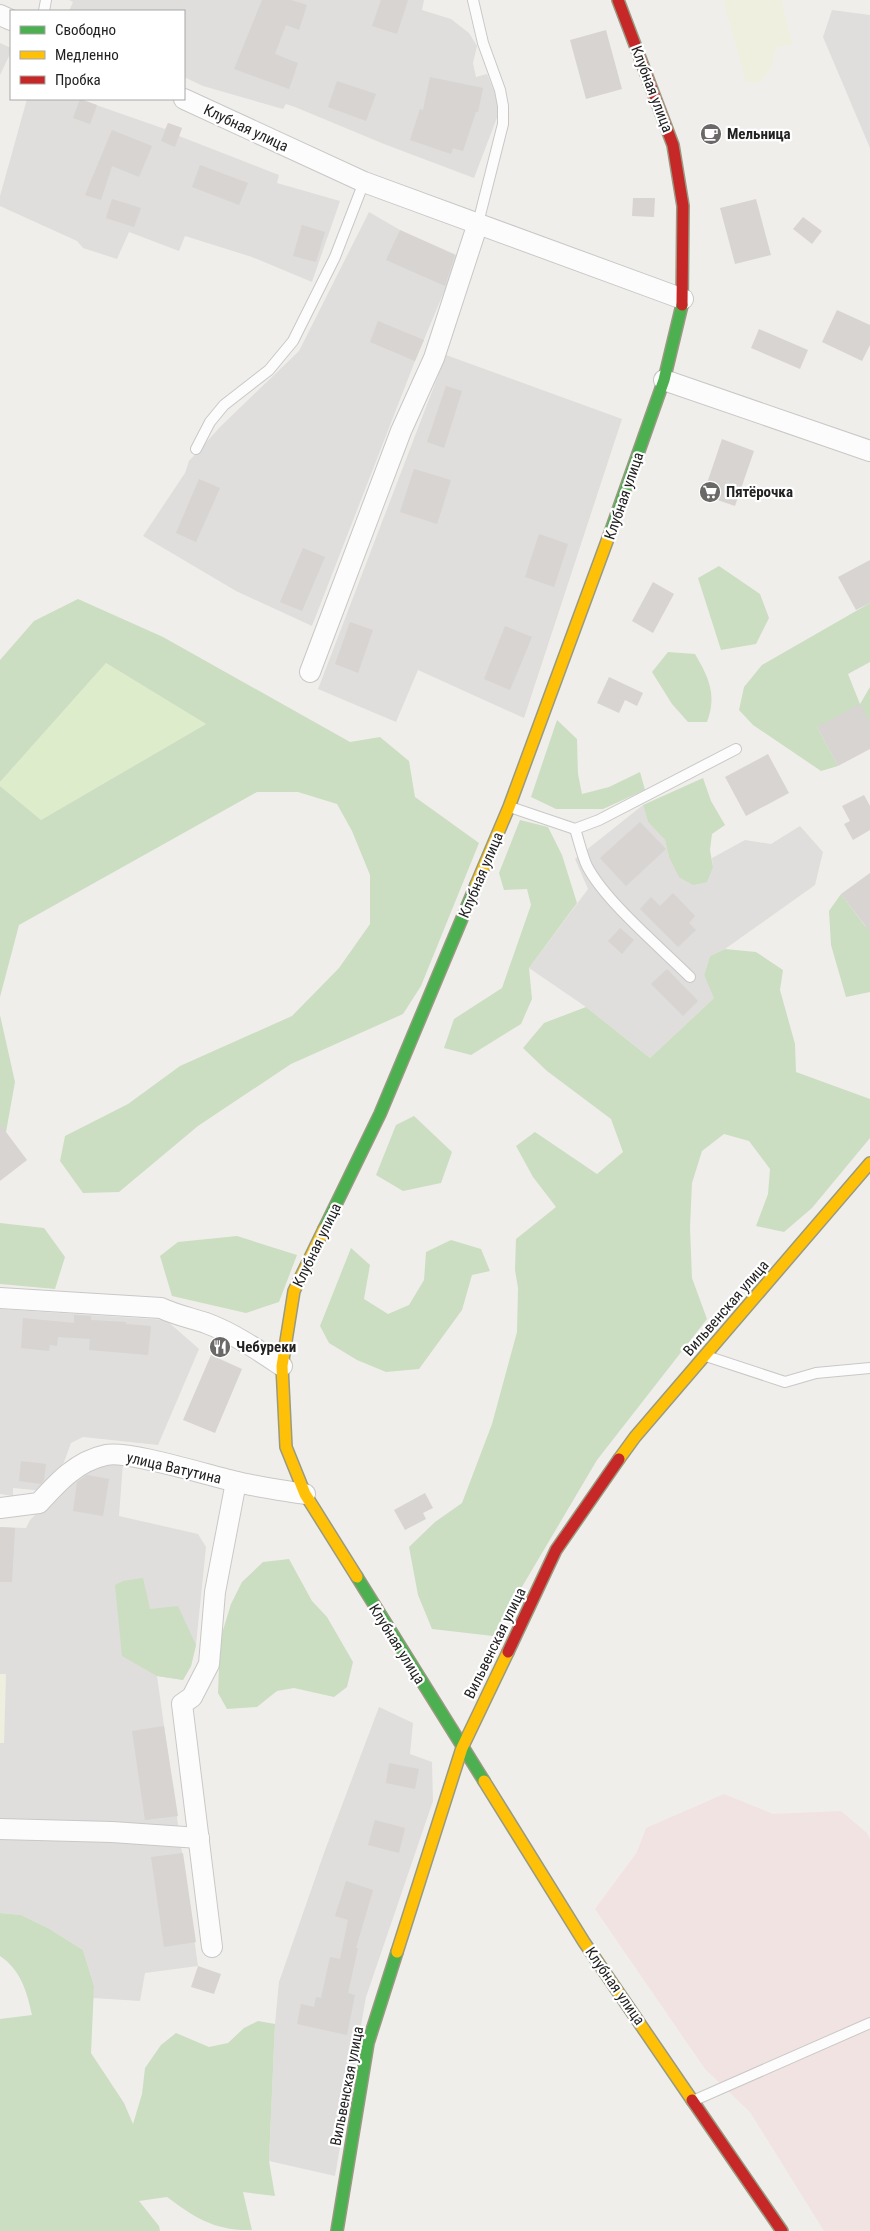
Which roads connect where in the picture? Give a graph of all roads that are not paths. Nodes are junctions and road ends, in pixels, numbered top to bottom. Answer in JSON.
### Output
{"nodes":[{"id":1,"x":473,"y":0,"type":"edge"},
{"id":2,"x":618,"y":0,"type":"edge"},
{"id":3,"x":185,"y":99,"type":"edge"},
{"id":4,"x":364,"y":182,"type":"junction"},
{"id":5,"x":478,"y":223,"type":"junction"},
{"id":6,"x":683,"y":299,"type":"junction"},
{"id":7,"x":664,"y":380,"type":"junction"},
{"id":8,"x":196,"y":449,"type":"dead end"},
{"id":9,"x":870,"y":451,"type":"edge"},
{"id":10,"x":310,"y":672,"type":"dead end"},
{"id":11,"x":736,"y":749,"type":"dead end"},
{"id":12,"x":509,"y":807,"type":"junction"},
{"id":13,"x":575,"y":829,"type":"junction"},
{"id":14,"x":690,"y":977,"type":"dead end"},
{"id":15,"x":870,"y":1163,"type":"edge"},
{"id":16,"x":0,"y":1298,"type":"edge"},
{"id":17,"x":705,"y":1356,"type":"junction"},
{"id":18,"x":282,"y":1366,"type":"junction"},
{"id":19,"x":870,"y":1368,"type":"edge"},
{"id":20,"x":236,"y":1482,"type":"junction"},
{"id":21,"x":305,"y":1494,"type":"junction"},
{"id":22,"x":0,"y":1508,"type":"edge"},
{"id":23,"x":462,"y":1748,"type":"junction"},
{"id":24,"x":0,"y":1829,"type":"edge"},
{"id":25,"x":199,"y":1838,"type":"junction"},
{"id":26,"x":212,"y":1947,"type":"dead end"},
{"id":27,"x":870,"y":2023,"type":"edge"},
{"id":28,"x":694,"y":2101,"type":"junction"},
{"id":29,"x":337,"y":2231,"type":"edge"},
{"id":30,"x":782,"y":2231,"type":"edge"}],
"edges":[{"from":1,"to":5,"type":"lane"},
{"from":2,"to":6,"type":"main road","name":"Клубная улица"},
{"from":3,"to":4,"type":"street","name":"Клубная улица"},
{"from":4,"to":5,"type":"street","name":"Клубная улица"},
{"from":4,"to":8,"type":"lane"},
{"from":5,"to":6,"type":"street","name":"Клубная улица"},
{"from":5,"to":10,"type":"street"},
{"from":6,"to":7,"type":"main road","name":"Клубная улица"},
{"from":7,"to":9,"type":"street"},
{"from":7,"to":12,"type":"main road","name":"Клубная улица"},
{"from":11,"to":13,"type":"lane"},
{"from":12,"to":13,"type":"lane"},
{"from":12,"to":18,"type":"main road","name":"Клубная улица"},
{"from":13,"to":14,"type":"lane"},
{"from":15,"to":17,"type":"main road","name":"Вильвенская улица"},
{"from":16,"to":18,"type":"street"},
{"from":17,"to":19,"type":"lane"},
{"from":17,"to":23,"type":"main road","name":"Вильвенская улица"},
{"from":18,"to":21,"type":"main road","name":"Клубная улица"},
{"from":20,"to":21,"type":"street","name":"улица Ватутина"},
{"from":20,"to":22,"type":"street","name":"улица Ватутина"},
{"from":20,"to":25,"type":"street"},
{"from":21,"to":23,"type":"main road","name":"Клубная улица"},
{"from":23,"to":28,"type":"main road","name":"Клубная улица"},
{"from":23,"to":29,"type":"main road","name":"Вильвенская улица"},
{"from":24,"to":25,"type":"street"},
{"from":25,"to":26,"type":"street"},
{"from":27,"to":28,"type":"lane"},
{"from":28,"to":30,"type":"main road","name":"Клубная улица"}]}
